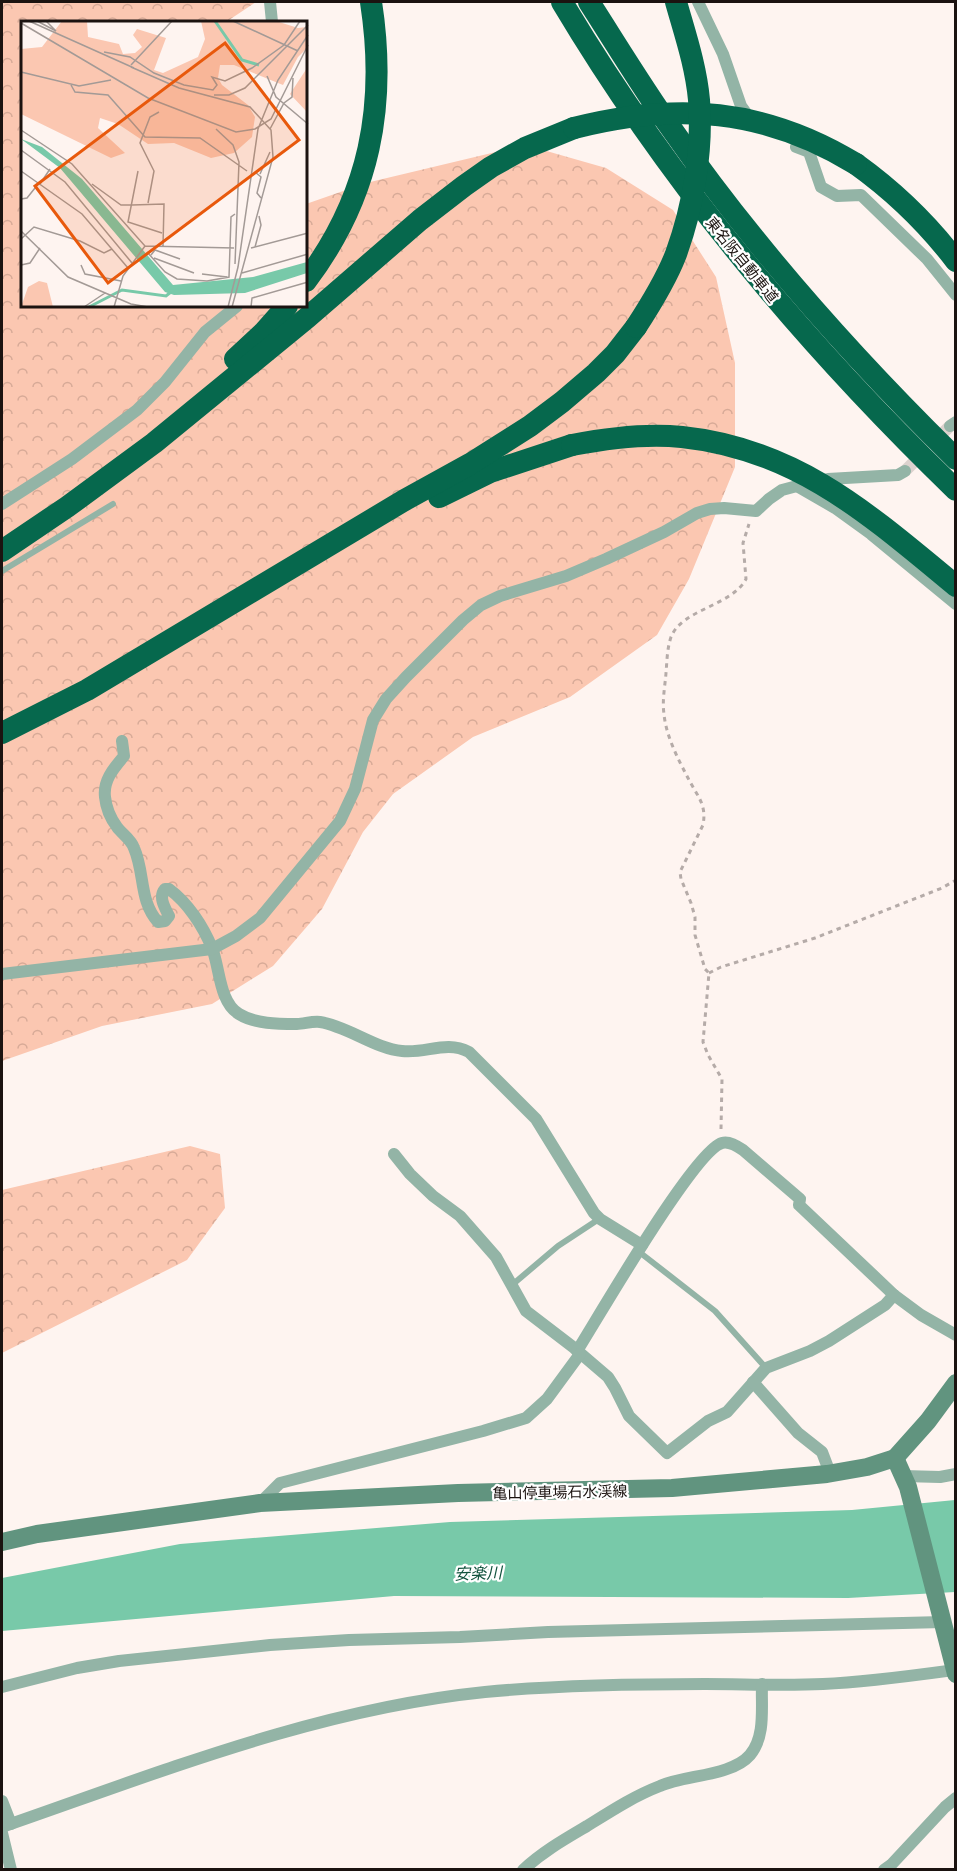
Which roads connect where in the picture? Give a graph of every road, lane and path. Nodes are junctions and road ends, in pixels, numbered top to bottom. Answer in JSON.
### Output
{"nodes":[{"id":1,"x":270,"y":2,"type":"edge"},
{"id":2,"x":371,"y":2,"type":"edge"},
{"id":3,"x":562,"y":2,"type":"edge"},
{"id":4,"x":589,"y":2,"type":"edge"},
{"id":5,"x":676,"y":2,"type":"edge"},
{"id":6,"x":698,"y":2,"type":"edge"},
{"id":7,"x":272,"y":21,"type":"edge"},
{"id":8,"x":956,"y":261,"type":"edge"},
{"id":9,"x":308,"y":278,"type":"edge"},
{"id":10,"x":956,"y":295,"type":"edge"},
{"id":11,"x":235,"y":308,"type":"edge"},
{"id":12,"x":285,"y":308,"type":"edge"},
{"id":13,"x":956,"y":459,"type":"edge"},
{"id":14,"x":905,"y":471,"type":"tunnel mouth"},
{"id":15,"x":797,"y":486,"type":"junction"},
{"id":16,"x":956,"y":490,"type":"edge"},
{"id":17,"x":2,"y":504,"type":"edge"},
{"id":18,"x":113,"y":504,"type":"dead end"},
{"id":19,"x":756,"y":511,"type":"junction"},
{"id":20,"x":2,"y":532,"type":"edge"},
{"id":21,"x":2,"y":551,"type":"edge"},
{"id":22,"x":2,"y":570,"type":"edge"},
{"id":23,"x":956,"y":586,"type":"edge"},
{"id":24,"x":956,"y":604,"type":"edge"},
{"id":25,"x":196,"y":624,"type":"junction"},
{"id":26,"x":2,"y":733,"type":"edge"},
{"id":27,"x":122,"y":741,"type":"dead end"},
{"id":28,"x":956,"y":880,"type":"edge"},
{"id":29,"x":212,"y":949,"type":"junction"},
{"id":30,"x":709,"y":973,"type":"junction"},
{"id":31,"x":2,"y":974,"type":"edge"},
{"id":32,"x":722,"y":1143,"type":"junction"},
{"id":33,"x":394,"y":1154,"type":"dead end"},
{"id":34,"x":600,"y":1219,"type":"junction"},
{"id":35,"x":640,"y":1248,"type":"junction"},
{"id":36,"x":511,"y":1285,"type":"junction"},
{"id":37,"x":894,"y":1295,"type":"junction"},
{"id":38,"x":956,"y":1335,"type":"edge"},
{"id":39,"x":578,"y":1352,"type":"junction"},
{"id":40,"x":766,"y":1368,"type":"junction"},
{"id":41,"x":753,"y":1382,"type":"junction"},
{"id":42,"x":956,"y":1383,"type":"edge"},
{"id":43,"x":895,"y":1458,"type":"junction"},
{"id":44,"x":830,"y":1473,"type":"junction"},
{"id":45,"x":956,"y":1476,"type":"edge"},
{"id":46,"x":906,"y":1482,"type":"junction"},
{"id":47,"x":260,"y":1503,"type":"junction"},
{"id":48,"x":2,"y":1542,"type":"edge"},
{"id":49,"x":941,"y":1617,"type":"junction"},
{"id":50,"x":955,"y":1672,"type":"edge"},
{"id":51,"x":762,"y":1684,"type":"junction"},
{"id":52,"x":2,"y":1687,"type":"edge"},
{"id":53,"x":956,"y":1798,"type":"edge"},
{"id":54,"x":2,"y":1801,"type":"edge"},
{"id":55,"x":7,"y":1825,"type":"edge"},
{"id":56,"x":2,"y":1833,"type":"edge"},
{"id":57,"x":11,"y":1869,"type":"edge"},
{"id":58,"x":523,"y":1869,"type":"edge"},
{"id":59,"x":884,"y":1869,"type":"edge"}],
"edges":[{"from":1,"to":7,"type":"street"},
{"from":2,"to":9,"type":"highway"},
{"from":3,"to":16,"type":"highway","name":"東名阪自動車道"},
{"from":4,"to":13,"type":"highway","name":"東名阪自動車道"},
{"from":5,"to":25,"type":"highway","bridge":true},
{"from":6,"to":10,"type":"street"},
{"from":8,"to":21,"type":"highway","bridge":true},
{"from":11,"to":17,"type":"street"},
{"from":12,"to":20,"type":"highway"},
{"from":14,"to":15,"type":"street"},
{"from":15,"to":19,"type":"street"},
{"from":15,"to":24,"type":"street"},
{"from":18,"to":22,"type":"lane"},
{"from":19,"to":29,"type":"street"},
{"from":19,"to":30,"type":"path"},
{"from":23,"to":25,"type":"highway","bridge":true},
{"from":25,"to":26,"type":"highway"},
{"from":27,"to":29,"type":"street"},
{"from":28,"to":30,"type":"path"},
{"from":29,"to":31,"type":"street"},
{"from":29,"to":34,"type":"street"},
{"from":30,"to":32,"type":"path"},
{"from":32,"to":35,"type":"street"},
{"from":32,"to":37,"type":"street"},
{"from":33,"to":36,"type":"street"},
{"from":34,"to":35,"type":"street"},
{"from":34,"to":36,"type":"lane"},
{"from":35,"to":39,"type":"street"},
{"from":35,"to":40,"type":"lane"},
{"from":36,"to":39,"type":"street"},
{"from":37,"to":38,"type":"street"},
{"from":37,"to":40,"type":"street"},
{"from":39,"to":41,"type":"street"},
{"from":39,"to":47,"type":"street"},
{"from":40,"to":41,"type":"street"},
{"from":41,"to":44,"type":"street"},
{"from":42,"to":43,"type":"main road"},
{"from":43,"to":44,"type":"main road","name":"亀山停車場石水渓線"},
{"from":43,"to":46,"type":"main road"},
{"from":44,"to":47,"type":"main road","name":"亀山停車場石水渓線"},
{"from":45,"to":46,"type":"street"},
{"from":46,"to":49,"type":"main road"},
{"from":47,"to":48,"type":"main road","name":"亀山停車場石水渓線"},
{"from":49,"to":50,"type":"main road"},
{"from":49,"to":52,"type":"street"},
{"from":50,"to":51,"type":"street"},
{"from":51,"to":55,"type":"street"},
{"from":51,"to":58,"type":"street"},
{"from":53,"to":59,"type":"street"},
{"from":54,"to":55,"type":"street"},
{"from":56,"to":57,"type":"street"}]}
